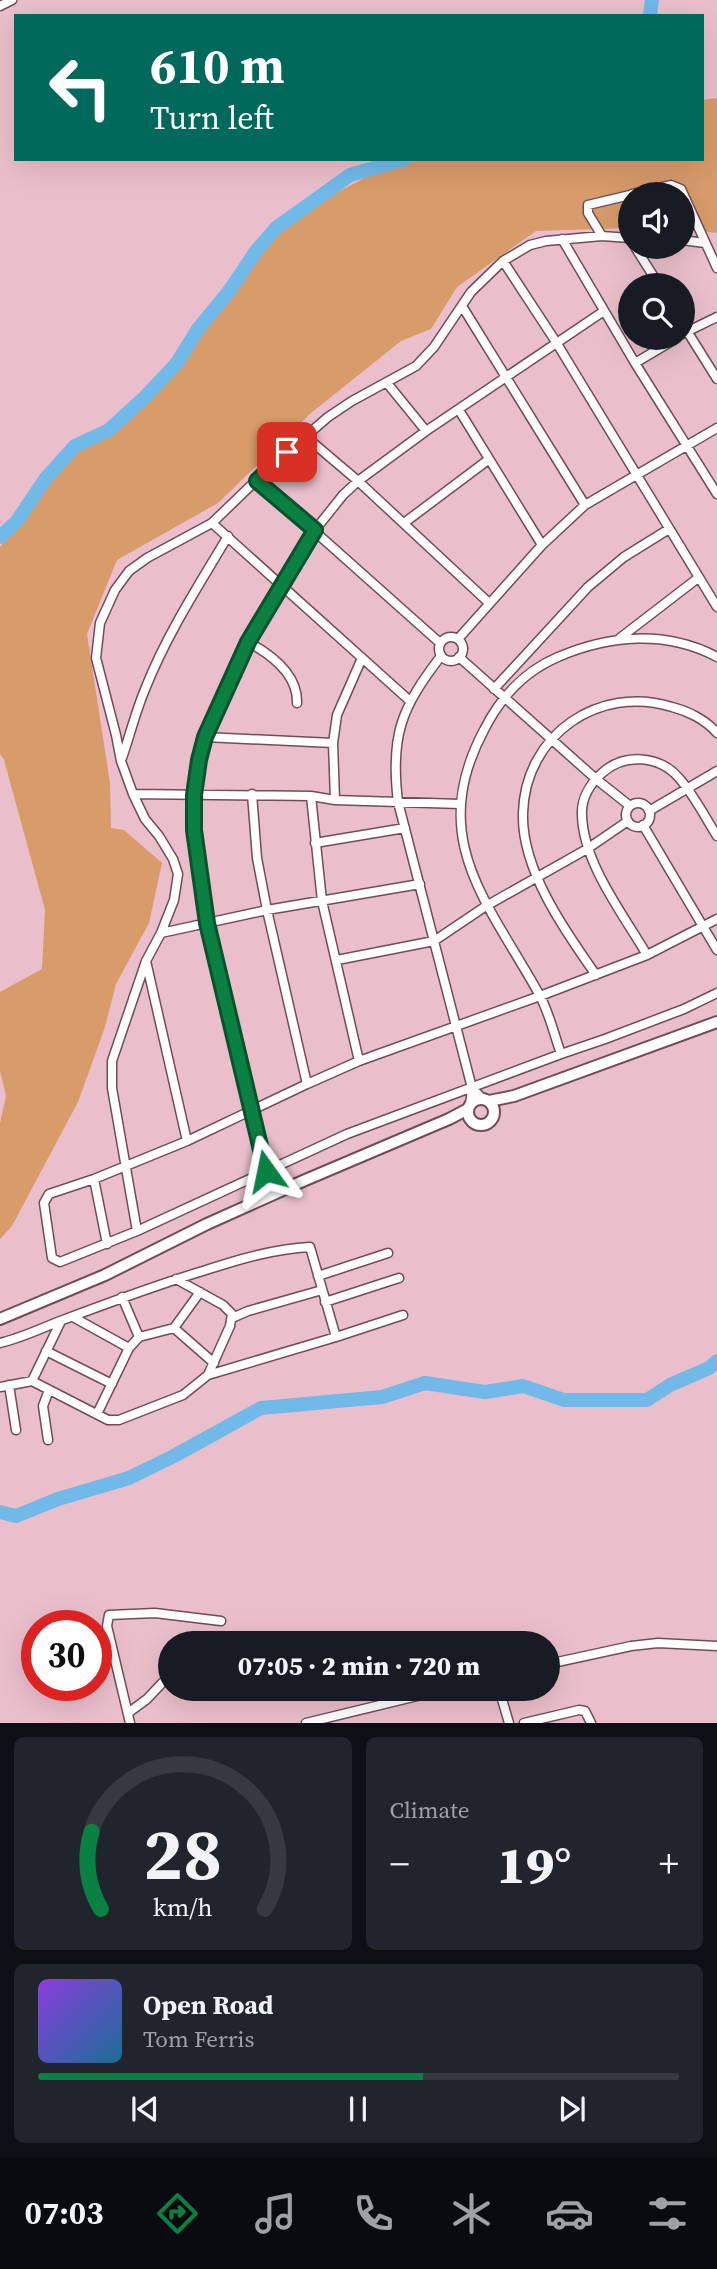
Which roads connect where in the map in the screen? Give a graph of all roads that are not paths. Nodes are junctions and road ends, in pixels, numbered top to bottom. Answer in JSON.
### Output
{"nodes":[{"id":1,"x":12,"y":0,"type":"edge"},
{"id":2,"x":0,"y":6,"type":"edge"},
{"id":3,"x":618,"y":197,"type":"edge"},
{"id":4,"x":695,"y":220,"type":"edge"},
{"id":5,"x":602,"y":236,"type":"junction"},
{"id":6,"x":618,"y":237,"type":"edge"},
{"id":7,"x":562,"y":239,"type":"junction"},
{"id":8,"x":695,"y":242,"type":"edge"},
{"id":9,"x":705,"y":243,"type":"junction"},
{"id":10,"x":503,"y":261,"type":"junction"},
{"id":11,"x":717,"y":268,"type":"edge"},
{"id":12,"x":462,"y":306,"type":"junction"},
{"id":13,"x":604,"y":311,"type":"junction"},
{"id":14,"x":717,"y":317,"type":"edge"},
{"id":15,"x":695,"y":326,"type":"edge"},
{"id":16,"x":556,"y":342,"type":"junction"},
{"id":17,"x":695,"y":346,"type":"edge"},
{"id":18,"x":656,"y":350,"type":"edge"},
{"id":19,"x":635,"y":362,"type":"junction"},
{"id":20,"x":505,"y":376,"type":"junction"},
{"id":21,"x":717,"y":379,"type":"edge"},
{"id":22,"x":387,"y":383,"type":"junction"},
{"id":23,"x":459,"y":410,"type":"junction"},
{"id":24,"x":717,"y":428,"type":"edge"},
{"id":25,"x":426,"y":431,"type":"junction"},
{"id":26,"x":305,"y":436,"type":"junction"},
{"id":27,"x":688,"y":445,"type":"junction"},
{"id":28,"x":488,"y":460,"type":"junction"},
{"id":29,"x":636,"y":475,"type":"junction"},
{"id":30,"x":257,"y":481,"type":"junction"},
{"id":31,"x":358,"y":481,"type":"junction"},
{"id":32,"x":717,"y":494,"type":"edge"},
{"id":33,"x":585,"y":505,"type":"junction"},
{"id":34,"x":212,"y":523,"type":"junction"},
{"id":35,"x":404,"y":523,"type":"junction"},
{"id":36,"x":669,"y":529,"type":"junction"},
{"id":37,"x":315,"y":530,"type":"junction"},
{"id":38,"x":228,"y":536,"type":"junction"},
{"id":39,"x":542,"y":545,"type":"junction"},
{"id":40,"x":698,"y":578,"type":"junction"},
{"id":41,"x":282,"y":586,"type":"junction"},
{"id":42,"x":714,"y":593,"type":"edge"},
{"id":43,"x":488,"y":603,"type":"junction"},
{"id":44,"x":717,"y":607,"type":"edge"},
{"id":45,"x":458,"y":639,"type":"junction"},
{"id":46,"x":620,"y":639,"type":"junction"},
{"id":47,"x":248,"y":642,"type":"junction"},
{"id":48,"x":440,"y":643,"type":"junction"},
{"id":49,"x":441,"y":656,"type":"junction"},
{"id":50,"x":459,"y":657,"type":"junction"},
{"id":51,"x":717,"y":657,"type":"edge"},
{"id":52,"x":362,"y":658,"type":"junction"},
{"id":53,"x":494,"y":689,"type":"junction"},
{"id":54,"x":503,"y":698,"type":"junction"},
{"id":55,"x":410,"y":701,"type":"junction"},
{"id":56,"x":297,"y":703,"type":"dead end"},
{"id":57,"x":717,"y":733,"type":"edge"},
{"id":58,"x":205,"y":737,"type":"junction"},
{"id":59,"x":552,"y":740,"type":"junction"},
{"id":60,"x":333,"y":743,"type":"junction"},
{"id":61,"x":121,"y":761,"type":"junction"},
{"id":62,"x":717,"y":771,"type":"edge"},
{"id":63,"x":596,"y":779,"type":"junction"},
{"id":64,"x":688,"y":788,"type":"junction"},
{"id":65,"x":133,"y":794,"type":"junction"},
{"id":66,"x":252,"y":794,"type":"junction"},
{"id":67,"x":194,"y":795,"type":"junction"},
{"id":68,"x":311,"y":796,"type":"junction"},
{"id":69,"x":335,"y":800,"type":"junction"},
{"id":70,"x":398,"y":802,"type":"junction"},
{"id":71,"x":460,"y":804,"type":"junction"},
{"id":72,"x":630,"y":806,"type":"junction"},
{"id":73,"x":649,"y":810,"type":"junction"},
{"id":74,"x":628,"y":821,"type":"junction"},
{"id":75,"x":643,"y":825,"type":"junction"},
{"id":76,"x":405,"y":828,"type":"junction"},
{"id":77,"x":717,"y":836,"type":"edge"},
{"id":78,"x":314,"y":843,"type":"junction"},
{"id":79,"x":587,"y":849,"type":"junction"},
{"id":80,"x":537,"y":877,"type":"junction"},
{"id":81,"x":420,"y":884,"type":"junction"},
{"id":82,"x":322,"y":901,"type":"junction"},
{"id":83,"x":486,"y":906,"type":"junction"},
{"id":84,"x":267,"y":910,"type":"junction"},
{"id":85,"x":717,"y":919,"type":"edge"},
{"id":86,"x":207,"y":923,"type":"junction"},
{"id":87,"x":704,"y":927,"type":"junction"},
{"id":88,"x":161,"y":933,"type":"junction"},
{"id":89,"x":433,"y":940,"type":"junction"},
{"id":90,"x":717,"y":950,"type":"edge"},
{"id":91,"x":647,"y":954,"type":"junction"},
{"id":92,"x":337,"y":960,"type":"junction"},
{"id":93,"x":146,"y":961,"type":"junction"},
{"id":94,"x":596,"y":975,"type":"junction"},
{"id":95,"x":717,"y":993,"type":"edge"},
{"id":96,"x":540,"y":996,"type":"junction"},
{"id":97,"x":717,"y":1022,"type":"edge"},
{"id":98,"x":456,"y":1028,"type":"junction"},
{"id":99,"x":561,"y":1054,"type":"junction"},
{"id":100,"x":359,"y":1061,"type":"junction"},
{"id":101,"x":307,"y":1084,"type":"junction"},
{"id":102,"x":472,"y":1088,"type":"junction"},
{"id":103,"x":514,"y":1096,"type":"junction"},
{"id":104,"x":485,"y":1100,"type":"junction"},
{"id":105,"x":469,"y":1107,"type":"junction"},
{"id":106,"x":253,"y":1110,"type":"junction"},
{"id":107,"x":494,"y":1114,"type":"junction"},
{"id":108,"x":449,"y":1119,"type":"junction"},
{"id":109,"x":471,"y":1121,"type":"junction"},
{"id":110,"x":187,"y":1141,"type":"junction"},
{"id":111,"x":127,"y":1166,"type":"junction"},
{"id":112,"x":266,"y":1171,"type":"junction"},
{"id":113,"x":94,"y":1179,"type":"junction"},
{"id":114,"x":137,"y":1231,"type":"junction"},
{"id":115,"x":107,"y":1244,"type":"junction"},
{"id":116,"x":388,"y":1253,"type":"dead end"},
{"id":117,"x":318,"y":1276,"type":"junction"},
{"id":118,"x":176,"y":1279,"type":"junction"},
{"id":119,"x":399,"y":1279,"type":"dead end"},
{"id":120,"x":322,"y":1290,"type":"junction"},
{"id":121,"x":200,"y":1292,"type":"junction"},
{"id":122,"x":122,"y":1297,"type":"junction"},
{"id":123,"x":326,"y":1302,"type":"junction"},
{"id":124,"x":403,"y":1315,"type":"dead end"},
{"id":125,"x":73,"y":1317,"type":"junction"},
{"id":126,"x":232,"y":1318,"type":"junction"},
{"id":127,"x":0,"y":1319,"type":"edge"},
{"id":128,"x":61,"y":1321,"type":"junction"},
{"id":129,"x":174,"y":1328,"type":"junction"},
{"id":130,"x":139,"y":1337,"type":"junction"},
{"id":131,"x":336,"y":1337,"type":"junction"},
{"id":132,"x":0,"y":1343,"type":"edge"},
{"id":133,"x":129,"y":1348,"type":"junction"},
{"id":134,"x":46,"y":1352,"type":"junction"},
{"id":135,"x":214,"y":1363,"type":"junction"},
{"id":136,"x":208,"y":1375,"type":"junction"},
{"id":137,"x":32,"y":1381,"type":"junction"},
{"id":138,"x":112,"y":1384,"type":"junction"},
{"id":139,"x":4,"y":1386,"type":"edge"},
{"id":140,"x":49,"y":1390,"type":"junction"},
{"id":141,"x":97,"y":1414,"type":"junction"},
{"id":142,"x":16,"y":1430,"type":"dead end"},
{"id":143,"x":48,"y":1440,"type":"dead end"},
{"id":144,"x":221,"y":1621,"type":"dead end"},
{"id":145,"x":717,"y":1646,"type":"edge"},
{"id":146,"x":560,"y":1661,"type":"edge"},
{"id":147,"x":158,"y":1687,"type":"edge"},
{"id":148,"x":397,"y":1701,"type":"edge"},
{"id":149,"x":503,"y":1701,"type":"edge"},
{"id":150,"x":128,"y":1713,"type":"junction"},
{"id":151,"x":130,"y":1723,"type":"edge"},
{"id":152,"x":306,"y":1723,"type":"edge"},
{"id":153,"x":509,"y":1723,"type":"edge"},
{"id":154,"x":524,"y":1723,"type":"edge"},
{"id":155,"x":590,"y":1723,"type":"edge"}],
"edges":[{"from":1,"to":2,"type":"street"},
{"from":3,"to":5,"type":"street"},
{"from":4,"to":9,"type":"street"},
{"from":5,"to":6,"type":"street"},
{"from":5,"to":7,"type":"street"},
{"from":7,"to":10,"type":"street"},
{"from":7,"to":13,"type":"street"},
{"from":8,"to":9,"type":"street"},
{"from":9,"to":11,"type":"street"},
{"from":10,"to":12,"type":"street"},
{"from":10,"to":16,"type":"street"},
{"from":12,"to":20,"type":"street"},
{"from":12,"to":22,"type":"street"},
{"from":13,"to":16,"type":"street"},
{"from":13,"to":19,"type":"street"},
{"from":14,"to":15,"type":"street"},
{"from":16,"to":20,"type":"street"},
{"from":16,"to":29,"type":"street"},
{"from":17,"to":21,"type":"street"},
{"from":18,"to":19,"type":"street"},
{"from":19,"to":27,"type":"street"},
{"from":20,"to":23,"type":"street"},
{"from":20,"to":33,"type":"street"},
{"from":22,"to":25,"type":"street"},
{"from":22,"to":26,"type":"street"},
{"from":23,"to":25,"type":"street"},
{"from":23,"to":28,"type":"street"},
{"from":24,"to":27,"type":"street"},
{"from":25,"to":31,"type":"street"},
{"from":26,"to":30,"type":"street"},
{"from":26,"to":31,"type":"street"},
{"from":27,"to":29,"type":"street"},
{"from":27,"to":32,"type":"street"},
{"from":28,"to":35,"type":"street"},
{"from":28,"to":39,"type":"street"},
{"from":29,"to":33,"type":"street"},
{"from":29,"to":36,"type":"street"},
{"from":30,"to":34,"type":"street"},
{"from":30,"to":37,"type":"street"},
{"from":31,"to":35,"type":"street"},
{"from":31,"to":37,"type":"street"},
{"from":33,"to":39,"type":"street"},
{"from":34,"to":38,"type":"street"},
{"from":34,"to":61,"type":"street"},
{"from":35,"to":43,"type":"street"},
{"from":36,"to":40,"type":"street"},
{"from":36,"to":53,"type":"street"},
{"from":37,"to":41,"type":"street"},
{"from":37,"to":48,"type":"street"},
{"from":38,"to":41,"type":"street"},
{"from":38,"to":61,"type":"street"},
{"from":39,"to":43,"type":"street"},
{"from":40,"to":42,"type":"street"},
{"from":40,"to":46,"type":"street"},
{"from":41,"to":47,"type":"street"},
{"from":41,"to":52,"type":"street"},
{"from":42,"to":44,"type":"street"},
{"from":43,"to":45,"type":"street"},
{"from":45,"to":48,"type":"street"},
{"from":45,"to":50,"type":"street"},
{"from":46,"to":51,"type":"street"},
{"from":46,"to":54,"type":"street"},
{"from":47,"to":56,"type":"street"},
{"from":47,"to":58,"type":"street"},
{"from":48,"to":49,"type":"street"},
{"from":49,"to":50,"type":"street"},
{"from":49,"to":55,"type":"street"},
{"from":50,"to":53,"type":"street"},
{"from":52,"to":55,"type":"street"},
{"from":52,"to":60,"type":"street"},
{"from":53,"to":54,"type":"street"},
{"from":54,"to":59,"type":"street"},
{"from":54,"to":71,"type":"street"},
{"from":55,"to":70,"type":"street"},
{"from":57,"to":59,"type":"street"},
{"from":58,"to":60,"type":"street"},
{"from":58,"to":67,"type":"street"},
{"from":59,"to":63,"type":"street"},
{"from":59,"to":80,"type":"street"},
{"from":60,"to":69,"type":"street"},
{"from":61,"to":65,"type":"street"},
{"from":62,"to":64,"type":"street"},
{"from":63,"to":64,"type":"street"},
{"from":63,"to":72,"type":"street"},
{"from":63,"to":79,"type":"street"},
{"from":64,"to":73,"type":"street"},
{"from":64,"to":77,"type":"street"},
{"from":65,"to":67,"type":"street"},
{"from":65,"to":88,"type":"street"},
{"from":66,"to":67,"type":"street"},
{"from":66,"to":68,"type":"street"},
{"from":66,"to":84,"type":"street"},
{"from":67,"to":86,"type":"street"},
{"from":68,"to":69,"type":"street"},
{"from":68,"to":78,"type":"street"},
{"from":69,"to":70,"type":"street"},
{"from":70,"to":71,"type":"street"},
{"from":70,"to":76,"type":"street"},
{"from":71,"to":83,"type":"street"},
{"from":72,"to":73,"type":"street"},
{"from":72,"to":74,"type":"street"},
{"from":73,"to":75,"type":"street"},
{"from":74,"to":75,"type":"street"},
{"from":74,"to":79,"type":"street"},
{"from":75,"to":87,"type":"street"},
{"from":76,"to":78,"type":"street"},
{"from":76,"to":81,"type":"street"},
{"from":78,"to":82,"type":"street"},
{"from":79,"to":80,"type":"street"},
{"from":79,"to":91,"type":"street"},
{"from":80,"to":83,"type":"street"},
{"from":80,"to":94,"type":"street"},
{"from":81,"to":82,"type":"street"},
{"from":81,"to":89,"type":"street"},
{"from":82,"to":84,"type":"street"},
{"from":82,"to":92,"type":"street"},
{"from":83,"to":89,"type":"street"},
{"from":83,"to":96,"type":"street"},
{"from":84,"to":86,"type":"street"},
{"from":84,"to":101,"type":"street"},
{"from":85,"to":87,"type":"street"},
{"from":86,"to":88,"type":"street"},
{"from":86,"to":106,"type":"street"},
{"from":87,"to":90,"type":"street"},
{"from":87,"to":91,"type":"street"},
{"from":88,"to":93,"type":"street"},
{"from":89,"to":92,"type":"street"},
{"from":89,"to":98,"type":"street"},
{"from":91,"to":94,"type":"street"},
{"from":92,"to":100,"type":"street"},
{"from":93,"to":110,"type":"street"},
{"from":93,"to":111,"type":"street"},
{"from":94,"to":96,"type":"street"},
{"from":95,"to":99,"type":"street"},
{"from":96,"to":98,"type":"street"},
{"from":96,"to":99,"type":"street"},
{"from":97,"to":103,"type":"main road"},
{"from":98,"to":100,"type":"street"},
{"from":98,"to":102,"type":"street"},
{"from":99,"to":102,"type":"street"},
{"from":100,"to":101,"type":"street"},
{"from":101,"to":106,"type":"street"},
{"from":102,"to":104,"type":"street"},
{"from":102,"to":105,"type":"street"},
{"from":102,"to":112,"type":"street"},
{"from":103,"to":104,"type":"main road"},
{"from":103,"to":107,"type":"main road"},
{"from":104,"to":105,"type":"main road"},
{"from":104,"to":107,"type":"main road"},
{"from":105,"to":108,"type":"main road"},
{"from":105,"to":109,"type":"main road"},
{"from":106,"to":110,"type":"street"},
{"from":106,"to":112,"type":"street"},
{"from":107,"to":109,"type":"main road"},
{"from":108,"to":109,"type":"main road"},
{"from":108,"to":127,"type":"main road"},
{"from":110,"to":111,"type":"street"},
{"from":111,"to":113,"type":"street"},
{"from":111,"to":114,"type":"street"},
{"from":112,"to":114,"type":"street"},
{"from":113,"to":115,"type":"street"},
{"from":113,"to":115,"type":"street"},
{"from":114,"to":115,"type":"street"},
{"from":116,"to":117,"type":"street"},
{"from":117,"to":118,"type":"street"},
{"from":117,"to":120,"type":"street"},
{"from":118,"to":121,"type":"street"},
{"from":118,"to":122,"type":"street"},
{"from":119,"to":123,"type":"street"},
{"from":120,"to":123,"type":"street"},
{"from":120,"to":126,"type":"street"},
{"from":121,"to":126,"type":"street"},
{"from":121,"to":129,"type":"street"},
{"from":122,"to":125,"type":"street"},
{"from":122,"to":130,"type":"street"},
{"from":123,"to":131,"type":"street"},
{"from":124,"to":131,"type":"street"},
{"from":125,"to":128,"type":"street"},
{"from":125,"to":133,"type":"street"},
{"from":126,"to":135,"type":"street"},
{"from":128,"to":132,"type":"street"},
{"from":128,"to":134,"type":"street"},
{"from":129,"to":130,"type":"street"},
{"from":129,"to":135,"type":"street"},
{"from":130,"to":133,"type":"street"},
{"from":131,"to":136,"type":"street"},
{"from":133,"to":138,"type":"street"},
{"from":134,"to":137,"type":"street"},
{"from":134,"to":138,"type":"street"},
{"from":135,"to":136,"type":"street"},
{"from":136,"to":141,"type":"street"},
{"from":137,"to":139,"type":"street"},
{"from":137,"to":140,"type":"street"},
{"from":138,"to":141,"type":"street"},
{"from":139,"to":142,"type":"street"},
{"from":140,"to":141,"type":"street"},
{"from":140,"to":143,"type":"street"},
{"from":144,"to":150,"type":"street"},
{"from":145,"to":146,"type":"street"},
{"from":147,"to":150,"type":"street"},
{"from":148,"to":152,"type":"street"},
{"from":149,"to":153,"type":"street"},
{"from":150,"to":151,"type":"street"},
{"from":154,"to":155,"type":"street"}]}
